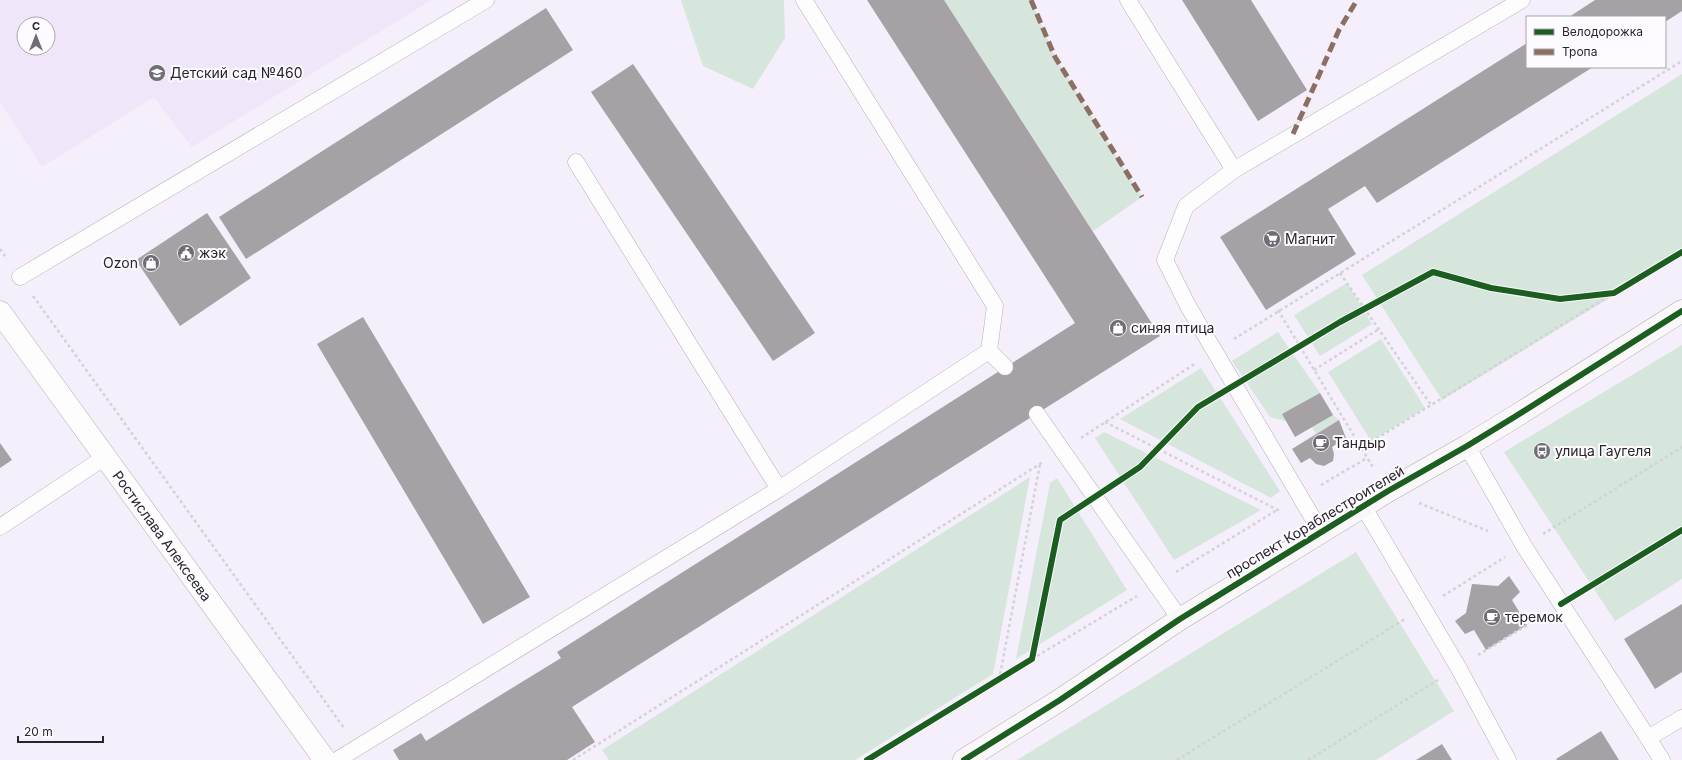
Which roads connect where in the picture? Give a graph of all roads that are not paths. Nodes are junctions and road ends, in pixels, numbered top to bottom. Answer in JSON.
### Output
{"nodes":[{"id":1,"x":486,"y":0,"type":"edge"},
{"id":2,"x":804,"y":0,"type":"edge"},
{"id":3,"x":1128,"y":0,"type":"edge"},
{"id":4,"x":1522,"y":0,"type":"edge"},
{"id":5,"x":576,"y":162,"type":"dead end"},
{"id":6,"x":1234,"y":170,"type":"junction"},
{"id":7,"x":20,"y":277,"type":"road end"},
{"id":8,"x":1682,"y":311,"type":"edge"},
{"id":9,"x":0,"y":312,"type":"edge"},
{"id":10,"x":989,"y":351,"type":"junction"},
{"id":11,"x":1005,"y":367,"type":"dead end"},
{"id":12,"x":1037,"y":414,"type":"dead end"},
{"id":13,"x":1467,"y":446,"type":"junction"},
{"id":14,"x":105,"y":457,"type":"junction"},
{"id":15,"x":779,"y":489,"type":"junction"},
{"id":16,"x":1363,"y":506,"type":"junction"},
{"id":17,"x":0,"y":528,"type":"edge"},
{"id":18,"x":1321,"y":532,"type":"junction"},
{"id":19,"x":1180,"y":618,"type":"junction"},
{"id":20,"x":1682,"y":718,"type":"edge"},
{"id":21,"x":1648,"y":738,"type":"junction"},
{"id":22,"x":325,"y":760,"type":"edge"},
{"id":23,"x":337,"y":760,"type":"edge"},
{"id":24,"x":964,"y":760,"type":"edge"},
{"id":25,"x":1508,"y":760,"type":"edge"},
{"id":26,"x":1662,"y":760,"type":"edge"}],
"edges":[{"from":1,"to":7,"type":"lane"},
{"from":2,"to":10,"type":"lane"},
{"from":3,"to":6,"type":"lane"},
{"from":4,"to":6,"type":"lane"},
{"from":5,"to":15,"type":"lane"},
{"from":6,"to":18,"type":"lane"},
{"from":8,"to":13,"type":"street","name":"проспект Кораблестроителей"},
{"from":9,"to":14,"type":"street","name":"Ростислава Алексеева"},
{"from":10,"to":11,"type":"lane"},
{"from":10,"to":15,"type":"lane"},
{"from":12,"to":19,"type":"lane"},
{"from":13,"to":16,"type":"street","name":"проспект Кораблестроителей"},
{"from":13,"to":21,"type":"lane"},
{"from":14,"to":17,"type":"lane"},
{"from":14,"to":22,"type":"street","name":"Ростислава Алексеева"},
{"from":15,"to":23,"type":"lane"},
{"from":16,"to":18,"type":"street","name":"проспект Кораблестроителей"},
{"from":16,"to":25,"type":"lane"},
{"from":18,"to":19,"type":"street","name":"проспект Кораблестроителей"},
{"from":19,"to":24,"type":"street","name":"проспект Кораблестроителей"},
{"from":20,"to":21,"type":"lane"},
{"from":21,"to":26,"type":"lane"}]}
